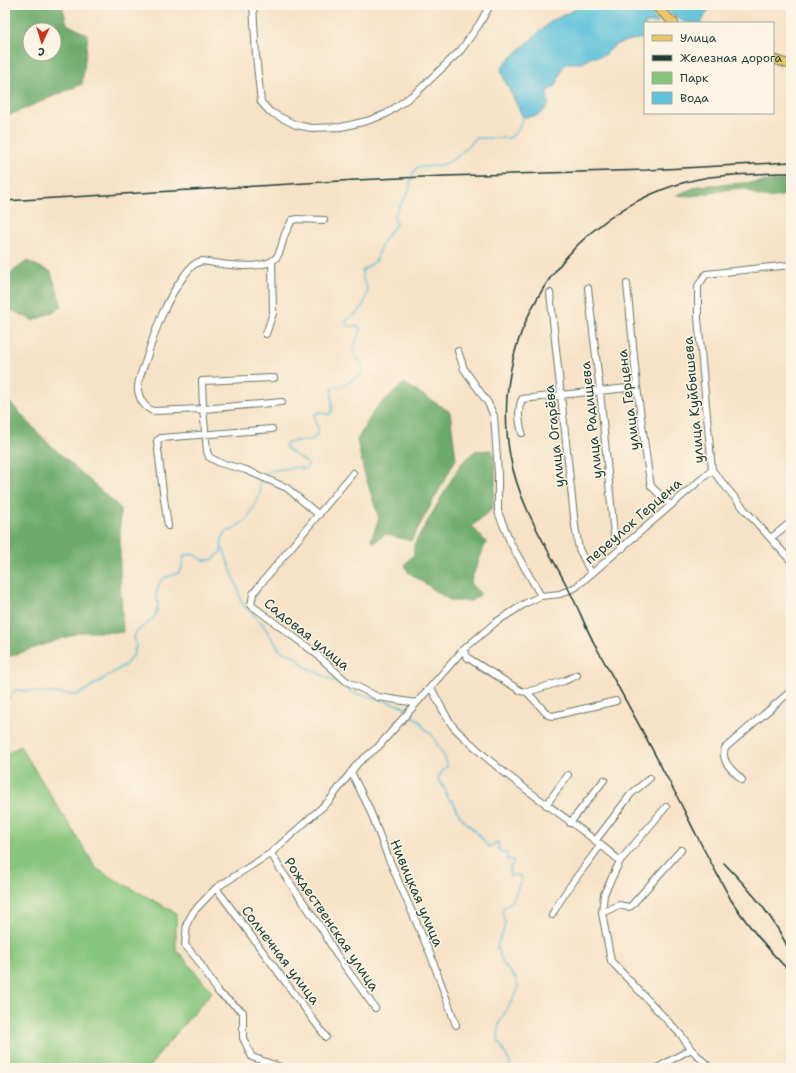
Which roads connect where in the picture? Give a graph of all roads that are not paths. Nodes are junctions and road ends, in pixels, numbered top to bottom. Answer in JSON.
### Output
{"nodes":[{"id":1,"x":253,"y":5,"type":"edge"},
{"id":2,"x":490,"y":5,"type":"edge"},
{"id":3,"x":654,"y":5,"type":"edge"},
{"id":4,"x":673,"y":22,"type":"edge"},
{"id":5,"x":774,"y":59,"type":"edge"},
{"id":6,"x":791,"y":66,"type":"edge"},
{"id":7,"x":324,"y":220,"type":"dead end"},
{"id":8,"x":272,"y":261,"type":"junction"},
{"id":9,"x":791,"y":265,"type":"edge"},
{"id":10,"x":627,"y":284,"type":"dead end"},
{"id":11,"x":588,"y":288,"type":"dead end"},
{"id":12,"x":550,"y":293,"type":"dead end"},
{"id":13,"x":266,"y":334,"type":"dead end"},
{"id":14,"x":458,"y":350,"type":"dead end"},
{"id":15,"x":274,"y":378,"type":"dead end"},
{"id":16,"x":637,"y":387,"type":"junction"},
{"id":17,"x":600,"y":391,"type":"junction"},
{"id":18,"x":562,"y":394,"type":"junction"},
{"id":19,"x":282,"y":402,"type":"dead end"},
{"id":20,"x":203,"y":409,"type":"junction"},
{"id":21,"x":272,"y":429,"type":"dead end"},
{"id":22,"x":522,"y":433,"type":"dead end"},
{"id":23,"x":205,"y":434,"type":"junction"},
{"id":24,"x":712,"y":470,"type":"junction"},
{"id":25,"x":352,"y":473,"type":"dead end"},
{"id":26,"x":670,"y":505,"type":"junction"},
{"id":27,"x":319,"y":515,"type":"junction"},
{"id":28,"x":791,"y":522,"type":"edge"},
{"id":29,"x":168,"y":526,"type":"dead end"},
{"id":30,"x":771,"y":538,"type":"junction"},
{"id":31,"x":623,"y":548,"type":"junction"},
{"id":32,"x":791,"y":561,"type":"edge"},
{"id":33,"x":591,"y":573,"type":"junction"},
{"id":34,"x":541,"y":596,"type":"junction"},
{"id":35,"x":462,"y":650,"type":"junction"},
{"id":36,"x":578,"y":675,"type":"dead end"},
{"id":37,"x":431,"y":688,"type":"junction"},
{"id":38,"x":791,"y":691,"type":"edge"},
{"id":39,"x":527,"y":692,"type":"junction"},
{"id":40,"x":616,"y":701,"type":"dead end"},
{"id":41,"x":416,"y":703,"type":"junction"},
{"id":42,"x":351,"y":772,"type":"junction"},
{"id":43,"x":568,"y":775,"type":"dead end"},
{"id":44,"x":650,"y":778,"type":"dead end"},
{"id":45,"x":604,"y":780,"type":"dead end"},
{"id":46,"x":742,"y":780,"type":"dead end"},
{"id":47,"x":546,"y":805,"type":"junction"},
{"id":48,"x":666,"y":807,"type":"dead end"},
{"id":49,"x":570,"y":823,"type":"junction"},
{"id":50,"x":599,"y":842,"type":"junction"},
{"id":51,"x":681,"y":850,"type":"dead end"},
{"id":52,"x":270,"y":853,"type":"junction"},
{"id":53,"x":620,"y":861,"type":"junction"},
{"id":54,"x":216,"y":888,"type":"junction"},
{"id":55,"x":602,"y":913,"type":"junction"},
{"id":56,"x":552,"y":915,"type":"dead end"},
{"id":57,"x":375,"y":1008,"type":"dead end"},
{"id":58,"x":456,"y":1025,"type":"dead end"},
{"id":59,"x":326,"y":1037,"type":"dead end"},
{"id":60,"x":691,"y":1049,"type":"junction"},
{"id":61,"x":283,"y":1068,"type":"edge"},
{"id":62,"x":657,"y":1068,"type":"edge"},
{"id":63,"x":710,"y":1068,"type":"edge"}],
"edges":[{"from":1,"to":2,"type":"street"},
{"from":3,"to":4,"type":"main road"},
{"from":5,"to":6,"type":"main road"},
{"from":7,"to":8,"type":"street"},
{"from":8,"to":13,"type":"street"},
{"from":8,"to":20,"type":"street"},
{"from":9,"to":24,"type":"street","name":"улица Куйбышева"},
{"from":10,"to":16,"type":"street","name":"улица Герцена"},
{"from":11,"to":17,"type":"street","name":"улица Радищева"},
{"from":12,"to":18,"type":"street","name":"улица Огарёва"},
{"from":14,"to":34,"type":"street"},
{"from":15,"to":20,"type":"street"},
{"from":16,"to":17,"type":"street"},
{"from":16,"to":26,"type":"street","name":"улица Герцена"},
{"from":17,"to":18,"type":"street"},
{"from":17,"to":31,"type":"street","name":"улица Радищева"},
{"from":18,"to":22,"type":"street"},
{"from":18,"to":33,"type":"street","name":"улица Огарёва"},
{"from":19,"to":20,"type":"street"},
{"from":20,"to":23,"type":"street"},
{"from":21,"to":23,"type":"street"},
{"from":23,"to":27,"type":"street"},
{"from":23,"to":29,"type":"street"},
{"from":24,"to":26,"type":"street","name":"переулок Герцена"},
{"from":24,"to":30,"type":"street","name":"улица Куйбышева"},
{"from":25,"to":27,"type":"street","name":"Садовая улица"},
{"from":26,"to":31,"type":"street","name":"переулок Герцена"},
{"from":27,"to":41,"type":"street","name":"Садовая улица"},
{"from":28,"to":30,"type":"street"},
{"from":30,"to":32,"type":"street","name":"улица Куйбышева"},
{"from":31,"to":33,"type":"street","name":"переулок Герцена"},
{"from":33,"to":34,"type":"street","name":"переулок Герцена"},
{"from":34,"to":35,"type":"street"},
{"from":35,"to":37,"type":"street"},
{"from":35,"to":39,"type":"street"},
{"from":36,"to":39,"type":"street"},
{"from":37,"to":41,"type":"street"},
{"from":37,"to":47,"type":"street"},
{"from":38,"to":46,"type":"street"},
{"from":39,"to":40,"type":"street"},
{"from":41,"to":42,"type":"street"},
{"from":42,"to":52,"type":"street"},
{"from":42,"to":58,"type":"street","name":"Нивицкая улица"},
{"from":43,"to":47,"type":"street"},
{"from":44,"to":50,"type":"street"},
{"from":45,"to":49,"type":"street"},
{"from":47,"to":49,"type":"street"},
{"from":48,"to":53,"type":"street"},
{"from":49,"to":50,"type":"street"},
{"from":50,"to":53,"type":"street"},
{"from":50,"to":56,"type":"street"},
{"from":51,"to":55,"type":"street"},
{"from":52,"to":54,"type":"street"},
{"from":52,"to":57,"type":"street","name":"Рождественская улица"},
{"from":53,"to":55,"type":"street"},
{"from":54,"to":59,"type":"street","name":"Солнечная улица"},
{"from":54,"to":61,"type":"street"},
{"from":55,"to":60,"type":"street"},
{"from":60,"to":62,"type":"street"},
{"from":60,"to":63,"type":"street"}]}
